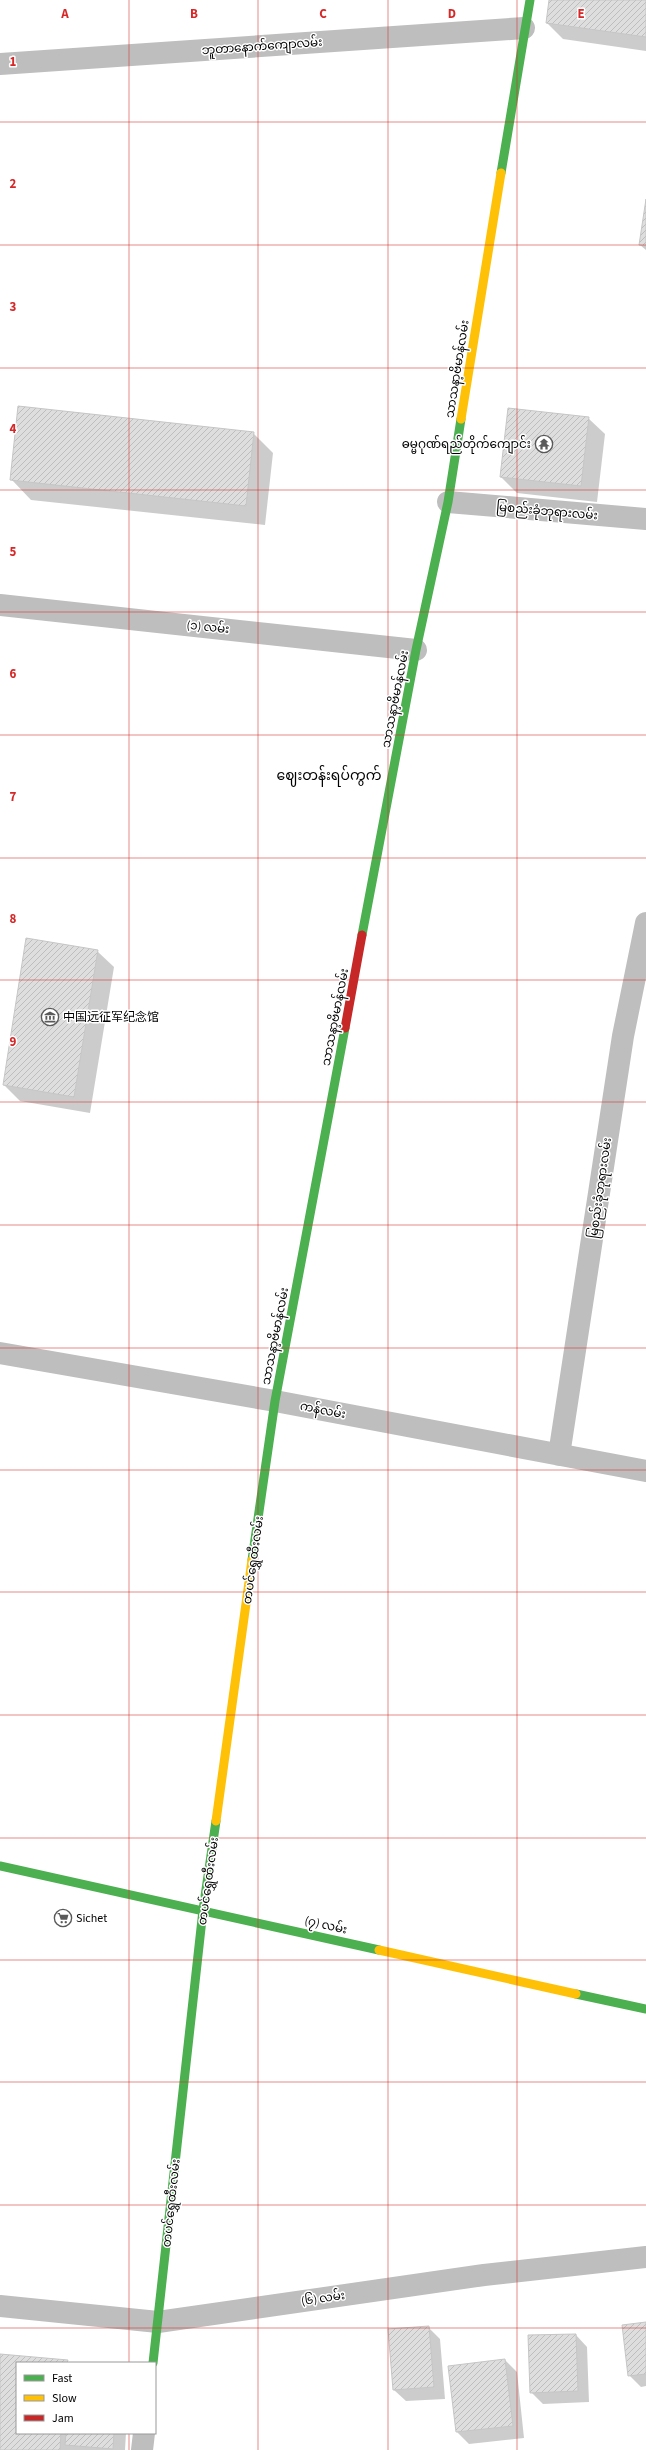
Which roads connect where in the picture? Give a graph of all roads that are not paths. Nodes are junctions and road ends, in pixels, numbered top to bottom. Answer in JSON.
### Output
{"nodes":[{"id":1,"x":530,"y":0,"type":"edge"},
{"id":2,"x":524,"y":28,"type":"junction"},
{"id":3,"x":0,"y":64,"type":"edge"},
{"id":4,"x":448,"y":502,"type":"junction"},
{"id":5,"x":646,"y":519,"type":"edge"},
{"id":6,"x":0,"y":605,"type":"edge"},
{"id":7,"x":416,"y":650,"type":"junction"},
{"id":8,"x":646,"y":923,"type":"edge"},
{"id":9,"x":0,"y":1353,"type":"edge"},
{"id":10,"x":275,"y":1401,"type":"junction"},
{"id":11,"x":559,"y":1454,"type":"junction"},
{"id":12,"x":646,"y":1471,"type":"edge"},
{"id":13,"x":0,"y":1866,"type":"edge"},
{"id":14,"x":203,"y":1910,"type":"junction"},
{"id":15,"x":646,"y":2009,"type":"edge"},
{"id":16,"x":646,"y":2256,"type":"edge"},
{"id":17,"x":0,"y":2306,"type":"edge"},
{"id":18,"x":158,"y":2322,"type":"junction"},
{"id":19,"x":153,"y":2362,"type":"edge"},
{"id":20,"x":144,"y":2434,"type":"edge"},
{"id":21,"x":142,"y":2450,"type":"edge"}],
"edges":[{"from":1,"to":2,"type":"street","name":"သာသနာ့ဗိမာန်လမ်း"},
{"from":2,"to":3,"type":"street","name":"ဘူတာနောက်ကျောလမ်း"},
{"from":2,"to":4,"type":"street","name":"သာသနာ့ဗိမာန်လမ်း"},
{"from":4,"to":5,"type":"street","name":"မြစည်းခုံဘုရားလမ်း"},
{"from":4,"to":7,"type":"street","name":"သာသနာ့ဗိမာန်လမ်း"},
{"from":6,"to":7,"type":"street","name":"(၁) လမ်း"},
{"from":7,"to":10,"type":"street","name":"သာသနာ့ဗိမာန်လမ်း"},
{"from":8,"to":11,"type":"street","name":"မြစည်းခုံဘုရားလမ်း"},
{"from":9,"to":10,"type":"street","name":"ကန်လမ်း"},
{"from":10,"to":11,"type":"street","name":"ကန်လမ်း"},
{"from":10,"to":14,"type":"street","name":"တပင်ရွှေထီးလမ်း"},
{"from":11,"to":12,"type":"street","name":"ကန်လမ်း"},
{"from":13,"to":14,"type":"street","name":"(၇) လမ်း"},
{"from":14,"to":15,"type":"street","name":"(၇) လမ်း"},
{"from":14,"to":18,"type":"street","name":"တပင်ရွှေထီးလမ်း"},
{"from":16,"to":18,"type":"street","name":"(၆) လမ်း"},
{"from":17,"to":18,"type":"street","name":"(၆) လမ်း"},
{"from":18,"to":19,"type":"street","name":"တပင်ရွှေထီးလမ်း"},
{"from":20,"to":21,"type":"street"}]}
